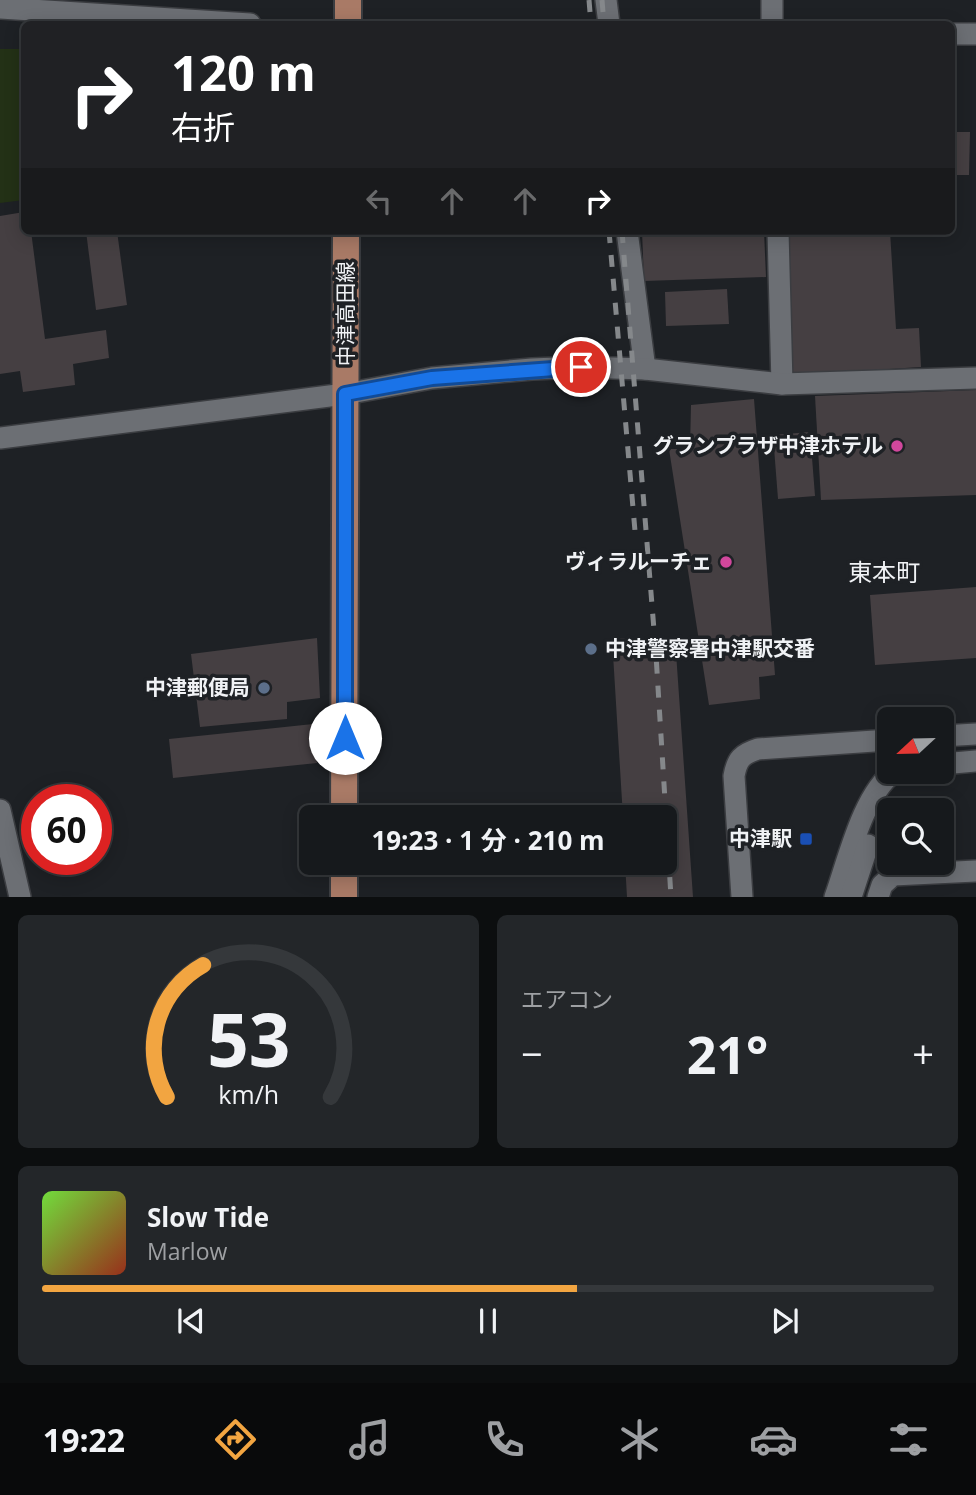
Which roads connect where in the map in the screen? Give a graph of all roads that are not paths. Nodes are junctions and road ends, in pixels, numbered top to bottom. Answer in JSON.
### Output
{"nodes":[{"id":1,"x":348,"y":0,"type":"edge"},
{"id":2,"x":606,"y":0,"type":"edge"},
{"id":3,"x":772,"y":0,"type":"edge"},
{"id":4,"x":0,"y":8,"type":"edge"},
{"id":5,"x":203,"y":21,"type":"edge"},
{"id":6,"x":348,"y":21,"type":"edge"},
{"id":7,"x":609,"y":21,"type":"edge"},
{"id":8,"x":772,"y":21,"type":"edge"},
{"id":9,"x":955,"y":33,"type":"edge"},
{"id":10,"x":976,"y":34,"type":"edge"},
{"id":11,"x":346,"y":235,"type":"edge"},
{"id":12,"x":628,"y":235,"type":"edge"},
{"id":13,"x":778,"y":235,"type":"edge"},
{"id":14,"x":645,"y":369,"type":"junction"},
{"id":15,"x":976,"y":378,"type":"edge"},
{"id":16,"x":782,"y":384,"type":"junction"},
{"id":17,"x":345,"y":394,"type":"junction"},
{"id":18,"x":0,"y":438,"type":"edge"},
{"id":19,"x":976,"y":734,"type":"edge"},
{"id":20,"x":954,"y":735,"type":"edge"},
{"id":21,"x":877,"y":741,"type":"edge"},
{"id":22,"x":976,"y":761,"type":"edge"},
{"id":23,"x":954,"y":763,"type":"edge"},
{"id":24,"x":882,"y":784,"type":"edge"},
{"id":25,"x":891,"y":784,"type":"edge"},
{"id":26,"x":344,"y":805,"type":"edge"},
{"id":27,"x":0,"y":810,"type":"edge"},
{"id":28,"x":976,"y":871,"type":"edge"},
{"id":29,"x":344,"y":875,"type":"edge"},
{"id":30,"x":20,"y":897,"type":"edge"},
{"id":31,"x":344,"y":897,"type":"edge"},
{"id":32,"x":742,"y":897,"type":"edge"},
{"id":33,"x":835,"y":897,"type":"edge"},
{"id":34,"x":851,"y":897,"type":"edge"},
{"id":35,"x":878,"y":897,"type":"edge"}],
"edges":[{"from":1,"to":6,"type":"main road"},
{"from":2,"to":7,"type":"street"},
{"from":3,"to":8,"type":"street"},
{"from":4,"to":5,"type":"street"},
{"from":9,"to":10,"type":"street"},
{"from":11,"to":17,"type":"main road","name":"中津高田線"},
{"from":12,"to":14,"type":"street"},
{"from":13,"to":16,"type":"street"},
{"from":14,"to":16,"type":"street"},
{"from":14,"to":17,"type":"street"},
{"from":15,"to":16,"type":"street"},
{"from":17,"to":18,"type":"street"},
{"from":17,"to":26,"type":"main road","name":"中津高田線"},
{"from":19,"to":20,"type":"street"},
{"from":21,"to":32,"type":"street"},
{"from":22,"to":23,"type":"street"},
{"from":24,"to":33,"type":"street"},
{"from":25,"to":34,"type":"street"},
{"from":27,"to":30,"type":"street"},
{"from":28,"to":35,"type":"street"},
{"from":29,"to":31,"type":"main road"}]}
